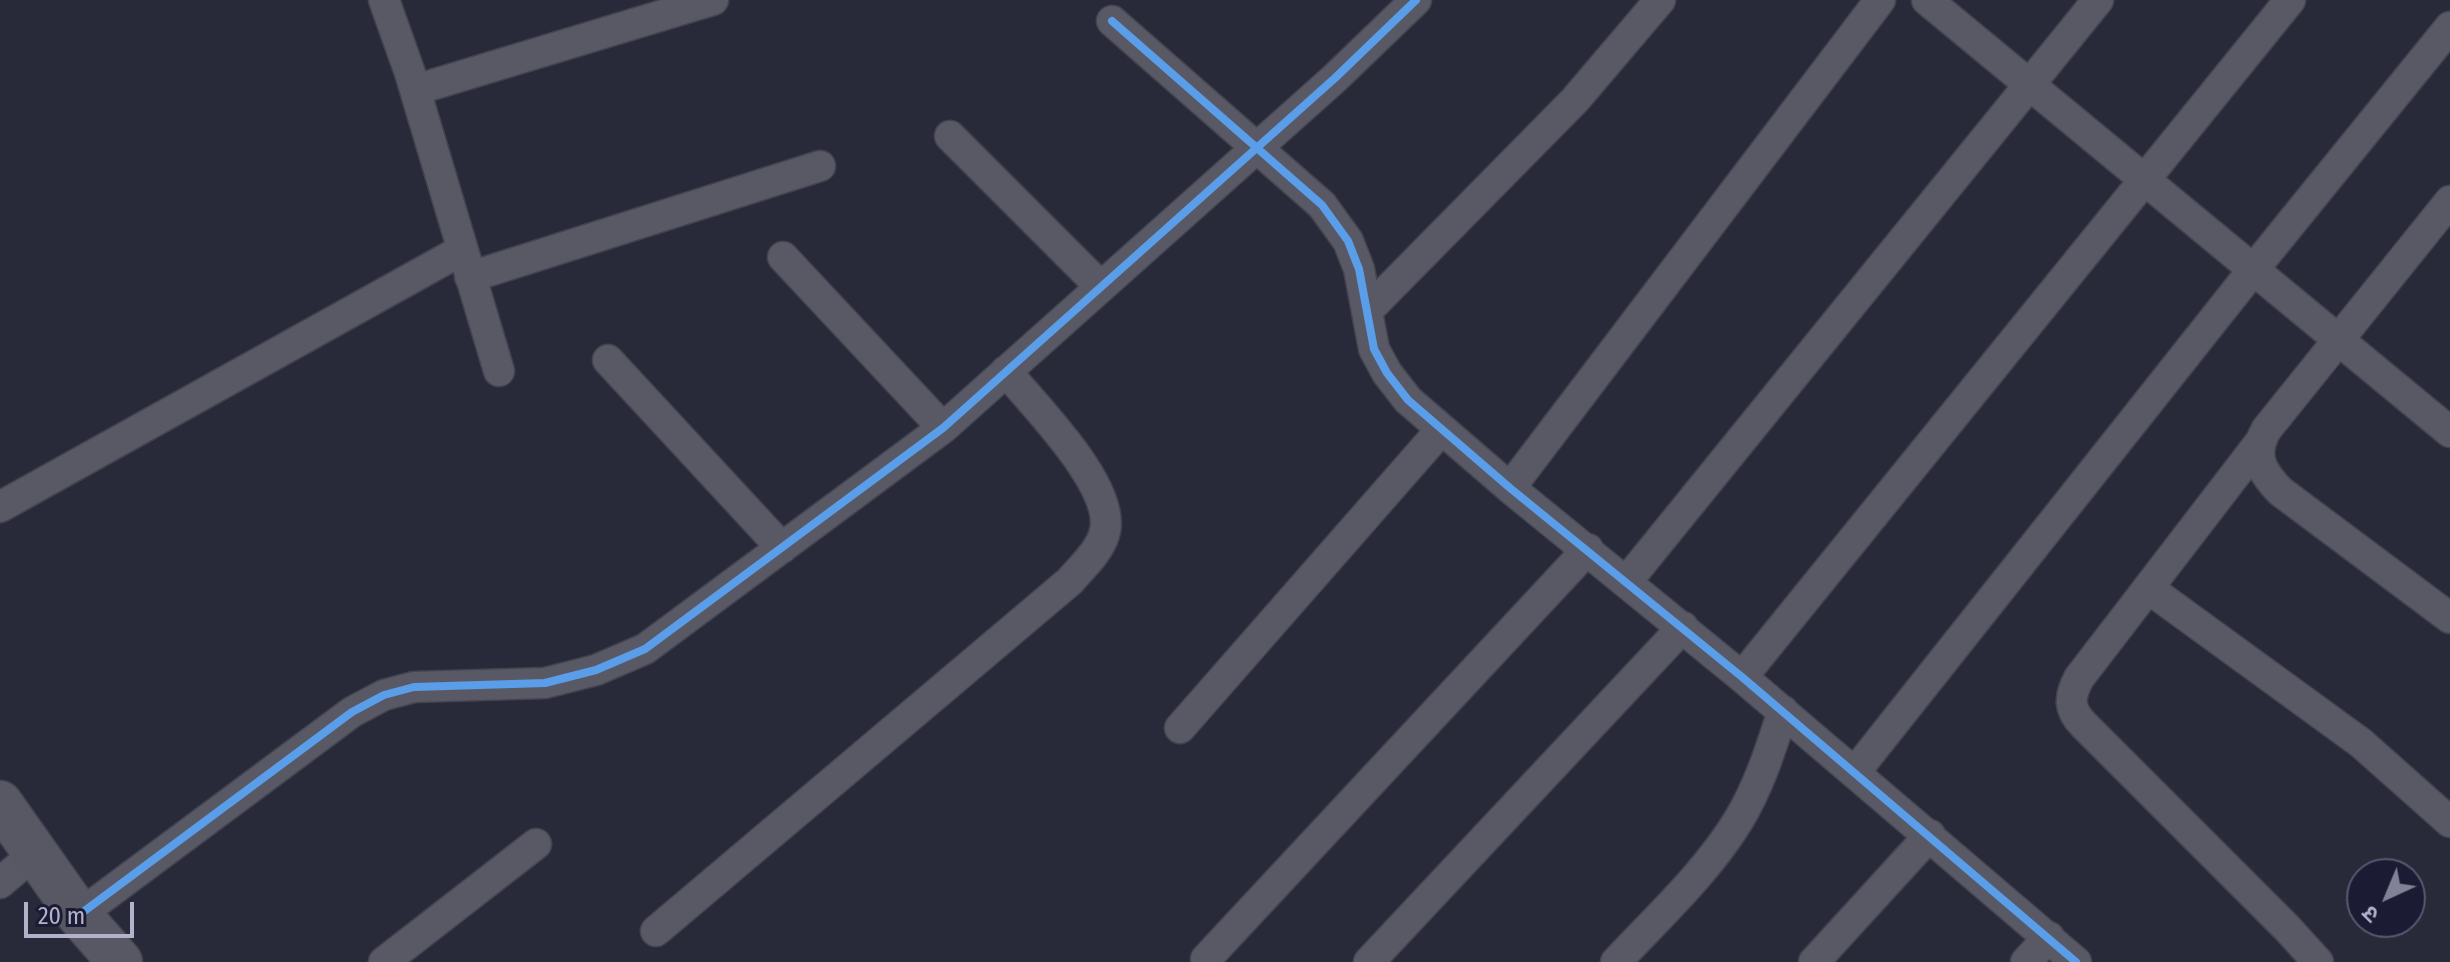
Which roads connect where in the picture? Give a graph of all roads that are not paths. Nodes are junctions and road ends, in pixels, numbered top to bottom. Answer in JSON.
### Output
{"nodes":[{"id":1,"x":384,"y":0,"type":"edge"},
{"id":2,"x":713,"y":0,"type":"edge"},
{"id":3,"x":1416,"y":0,"type":"edge"},
{"id":4,"x":1660,"y":0,"type":"edge"},
{"id":5,"x":1880,"y":0,"type":"edge"},
{"id":6,"x":1927,"y":0,"type":"edge"},
{"id":7,"x":2098,"y":0,"type":"edge"},
{"id":8,"x":2290,"y":0,"type":"edge"},
{"id":9,"x":1112,"y":21,"type":"dead end"},
{"id":10,"x":2450,"y":27,"type":"edge"},
{"id":11,"x":2030,"y":85,"type":"junction"},
{"id":12,"x":415,"y":90,"type":"junction"},
{"id":13,"x":950,"y":136,"type":"dead end"},
{"id":14,"x":1257,"y":148,"type":"junction"},
{"id":15,"x":820,"y":166,"type":"dead end"},
{"id":16,"x":2144,"y":179,"type":"junction"},
{"id":17,"x":2446,"y":214,"type":"edge"},
{"id":18,"x":783,"y":257,"type":"dead end"},
{"id":19,"x":466,"y":264,"type":"junction"},
{"id":20,"x":2253,"y":270,"type":"junction"},
{"id":21,"x":1101,"y":287,"type":"junction"},
{"id":22,"x":1367,"y":311,"type":"junction"},
{"id":23,"x":2339,"y":340,"type":"junction"},
{"id":24,"x":608,"y":360,"type":"dead end"},
{"id":25,"x":499,"y":371,"type":"dead end"},
{"id":26,"x":1006,"y":371,"type":"junction"},
{"id":27,"x":943,"y":428,"type":"junction"},
{"id":28,"x":1441,"y":430,"type":"junction"},
{"id":29,"x":2450,"y":432,"type":"edge"},
{"id":30,"x":2261,"y":441,"type":"junction"},
{"id":31,"x":1510,"y":488,"type":"junction"},
{"id":32,"x":0,"y":507,"type":"edge"},
{"id":33,"x":782,"y":548,"type":"junction"},
{"id":34,"x":1588,"y":549,"type":"junction"},
{"id":35,"x":1627,"y":581,"type":"junction"},
{"id":36,"x":2148,"y":588,"type":"junction"},
{"id":37,"x":2450,"y":618,"type":"edge"},
{"id":38,"x":1683,"y":627,"type":"junction"},
{"id":39,"x":1742,"y":677,"type":"junction"},
{"id":40,"x":1783,"y":711,"type":"junction"},
{"id":41,"x":1180,"y":728,"type":"dead end"},
{"id":42,"x":1855,"y":772,"type":"junction"},
{"id":43,"x":0,"y":803,"type":"edge"},
{"id":44,"x":2450,"y":822,"type":"edge"},
{"id":45,"x":1930,"y":835,"type":"junction"},
{"id":46,"x":536,"y":844,"type":"dead end"},
{"id":47,"x":34,"y":854,"type":"junction"},
{"id":48,"x":0,"y":883,"type":"edge"},
{"id":49,"x":79,"y":915,"type":"junction"},
{"id":50,"x":656,"y":931,"type":"dead end"},
{"id":51,"x":2049,"y":937,"type":"junction"},
{"id":52,"x":1206,"y":959,"type":"dead end"},
{"id":53,"x":120,"y":962,"type":"edge"},
{"id":54,"x":384,"y":962,"type":"edge"},
{"id":55,"x":1369,"y":962,"type":"edge"},
{"id":56,"x":1616,"y":962,"type":"edge"},
{"id":57,"x":1814,"y":962,"type":"edge"},
{"id":58,"x":2026,"y":962,"type":"edge"},
{"id":59,"x":2076,"y":962,"type":"edge"},
{"id":60,"x":2318,"y":962,"type":"edge"}],
"edges":[{"from":1,"to":12,"type":"street"},
{"from":2,"to":12,"type":"street"},
{"from":3,"to":14,"type":"street"},
{"from":4,"to":22,"type":"street"},
{"from":5,"to":31,"type":"street"},
{"from":6,"to":11,"type":"street"},
{"from":7,"to":11,"type":"street"},
{"from":8,"to":16,"type":"street"},
{"from":9,"to":14,"type":"street"},
{"from":10,"to":20,"type":"street"},
{"from":11,"to":16,"type":"street"},
{"from":11,"to":35,"type":"street"},
{"from":12,"to":19,"type":"street"},
{"from":13,"to":21,"type":"street"},
{"from":14,"to":21,"type":"street"},
{"from":14,"to":22,"type":"street"},
{"from":15,"to":19,"type":"street"},
{"from":16,"to":20,"type":"street"},
{"from":16,"to":39,"type":"street"},
{"from":17,"to":23,"type":"street"},
{"from":18,"to":27,"type":"street"},
{"from":19,"to":25,"type":"street"},
{"from":19,"to":32,"type":"street"},
{"from":20,"to":23,"type":"street"},
{"from":20,"to":42,"type":"street"},
{"from":21,"to":26,"type":"street"},
{"from":22,"to":28,"type":"street"},
{"from":23,"to":29,"type":"street"},
{"from":23,"to":30,"type":"street"},
{"from":24,"to":33,"type":"street"},
{"from":26,"to":27,"type":"street"},
{"from":26,"to":50,"type":"street"},
{"from":27,"to":33,"type":"street"},
{"from":28,"to":31,"type":"street"},
{"from":28,"to":41,"type":"street"},
{"from":30,"to":36,"type":"street"},
{"from":30,"to":37,"type":"street"},
{"from":31,"to":34,"type":"street"},
{"from":33,"to":49,"type":"street"},
{"from":34,"to":35,"type":"street"},
{"from":34,"to":52,"type":"street"},
{"from":35,"to":38,"type":"street"},
{"from":36,"to":44,"type":"street"},
{"from":36,"to":60,"type":"street"},
{"from":38,"to":39,"type":"street"},
{"from":38,"to":55,"type":"street"},
{"from":39,"to":40,"type":"street"},
{"from":40,"to":42,"type":"street"},
{"from":40,"to":56,"type":"street"},
{"from":42,"to":45,"type":"street"},
{"from":43,"to":47,"type":"street"},
{"from":45,"to":51,"type":"street"},
{"from":45,"to":57,"type":"street"},
{"from":46,"to":54,"type":"street"},
{"from":47,"to":48,"type":"street"},
{"from":47,"to":49,"type":"street"},
{"from":49,"to":53,"type":"street"},
{"from":51,"to":58,"type":"street"},
{"from":51,"to":59,"type":"street"}]}
